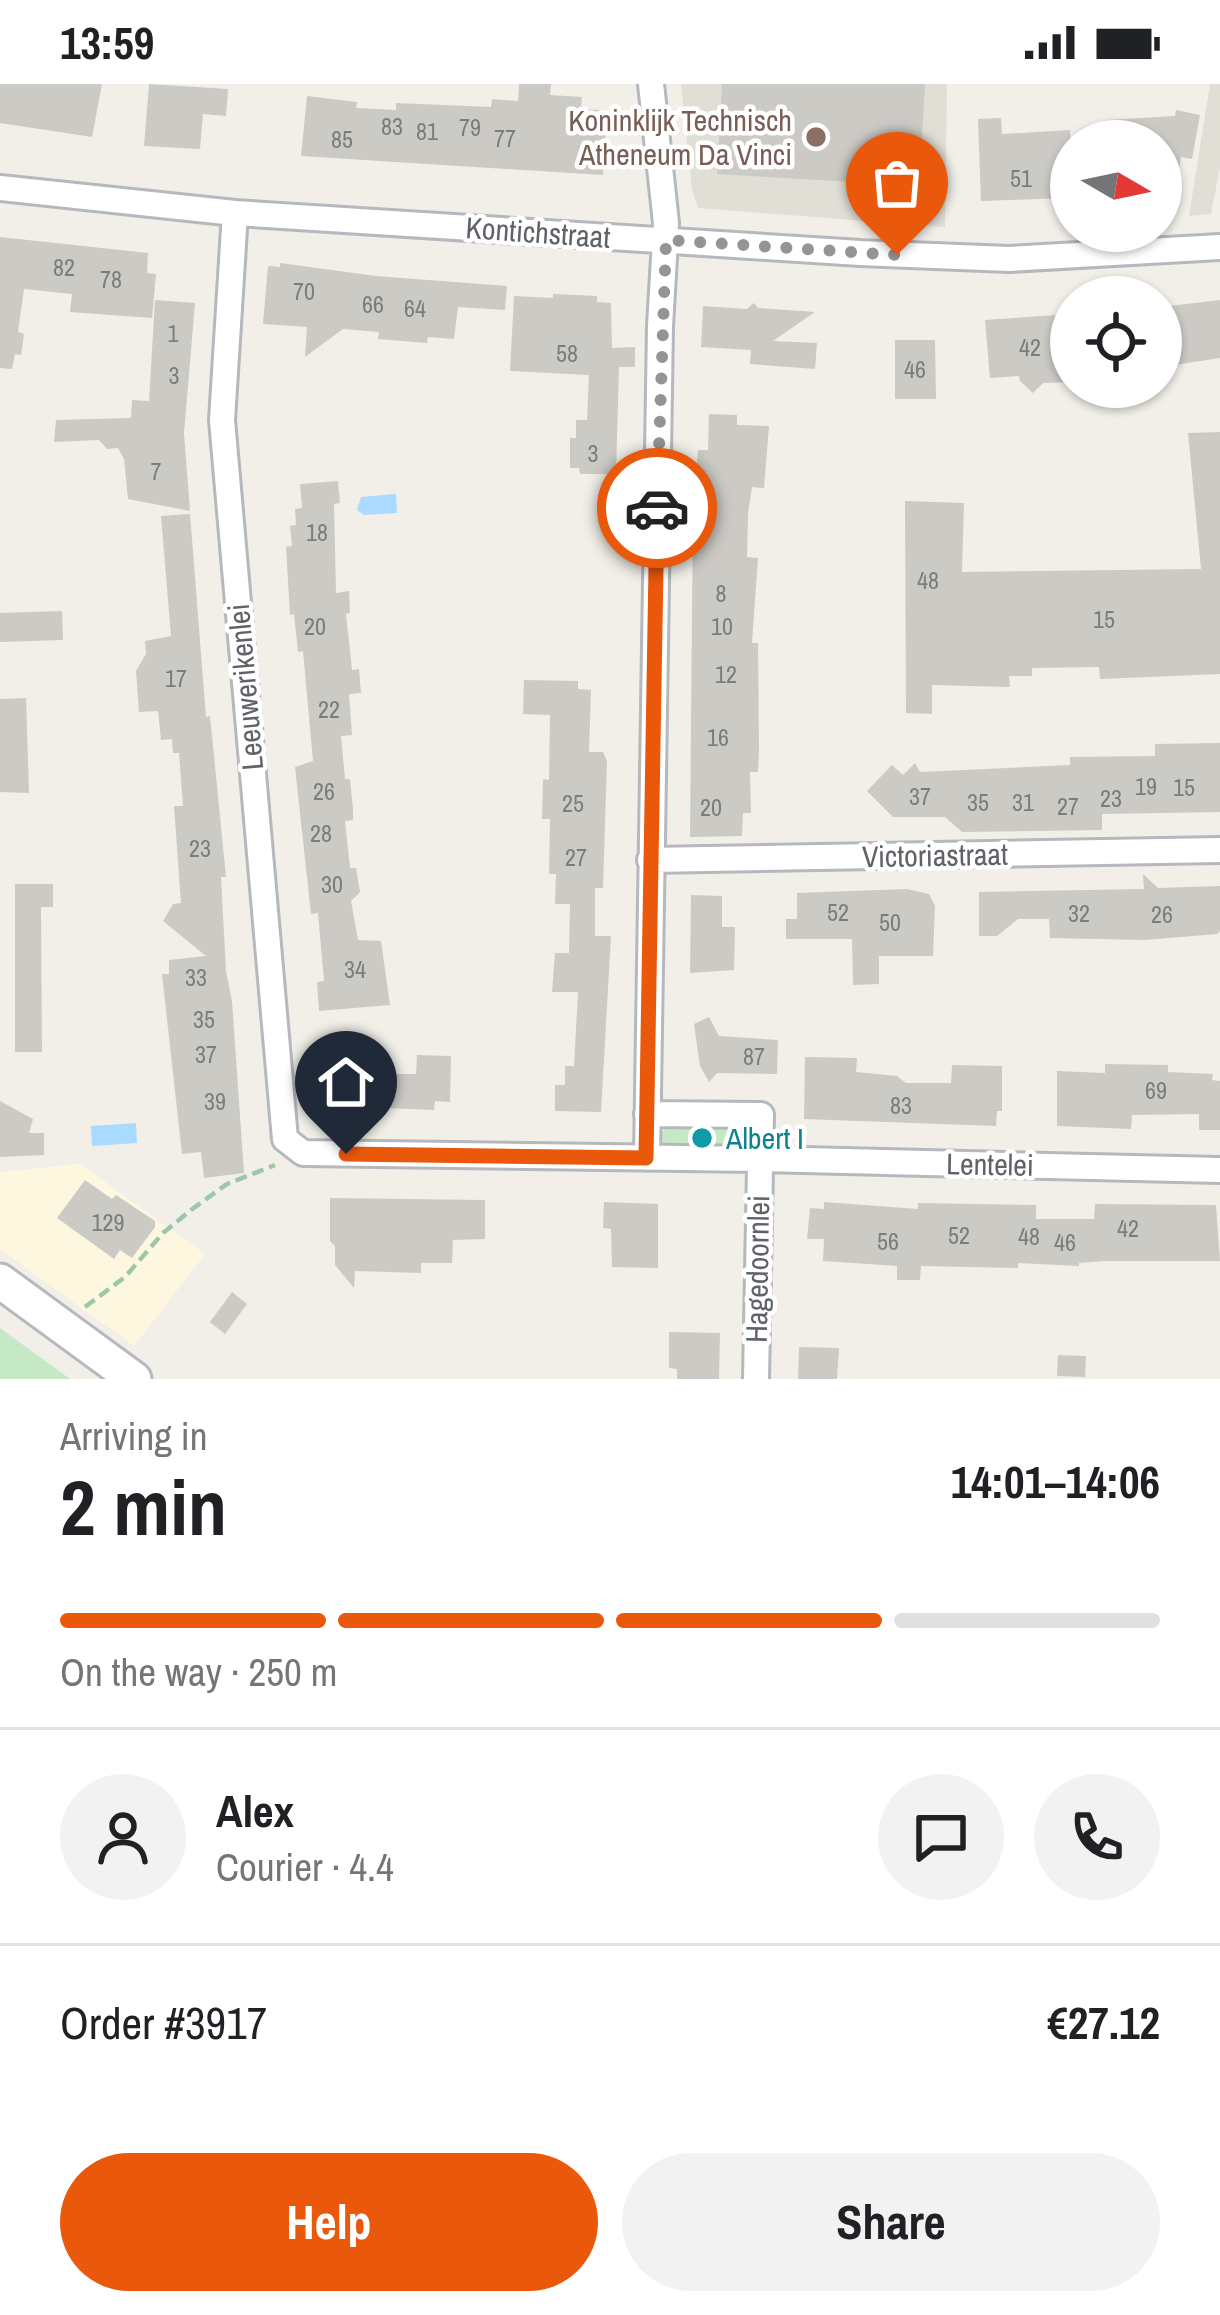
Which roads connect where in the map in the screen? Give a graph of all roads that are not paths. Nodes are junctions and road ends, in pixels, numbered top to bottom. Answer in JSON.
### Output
{"nodes":[{"id":1,"x":651,"y":84,"type":"edge"},
{"id":2,"x":0,"y":188,"type":"edge"},
{"id":3,"x":235,"y":213,"type":"junction"},
{"id":4,"x":666,"y":240,"type":"junction"},
{"id":5,"x":1220,"y":247,"type":"edge"},
{"id":6,"x":1220,"y":850,"type":"edge"},
{"id":7,"x":650,"y":860,"type":"junction"},
{"id":8,"x":647,"y":1114,"type":"junction"},
{"id":9,"x":302,"y":1153,"type":"joint"},
{"id":10,"x":646,"y":1158,"type":"junction"},
{"id":11,"x":759,"y":1159,"type":"junction"},
{"id":12,"x":1220,"y":1170,"type":"edge"},
{"id":13,"x":0,"y":1281,"type":"edge"},
{"id":14,"x":134,"y":1379,"type":"edge"},
{"id":15,"x":756,"y":1379,"type":"edge"}],
"edges":[{"from":1,"to":4,"type":"street"},
{"from":2,"to":3,"type":"street","name":"Kontichstraat"},
{"from":3,"to":4,"type":"street","name":"Kontichstraat"},
{"from":3,"to":9,"type":"street","name":"Leeuwerikenlei"},
{"from":4,"to":5,"type":"street","name":"Kontichstraat"},
{"from":4,"to":7,"type":"street"},
{"from":6,"to":7,"type":"street","name":"Victoriastraat"},
{"from":7,"to":8,"type":"street"},
{"from":8,"to":10,"type":"street"},
{"from":8,"to":11,"type":"street"},
{"from":9,"to":10,"type":"street","name":"Lentelei"},
{"from":10,"to":11,"type":"street","name":"Lentelei"},
{"from":11,"to":12,"type":"street","name":"Lentelei"},
{"from":11,"to":15,"type":"street","name":"Hagedoornlei"},
{"from":13,"to":14,"type":"main road"}]}
